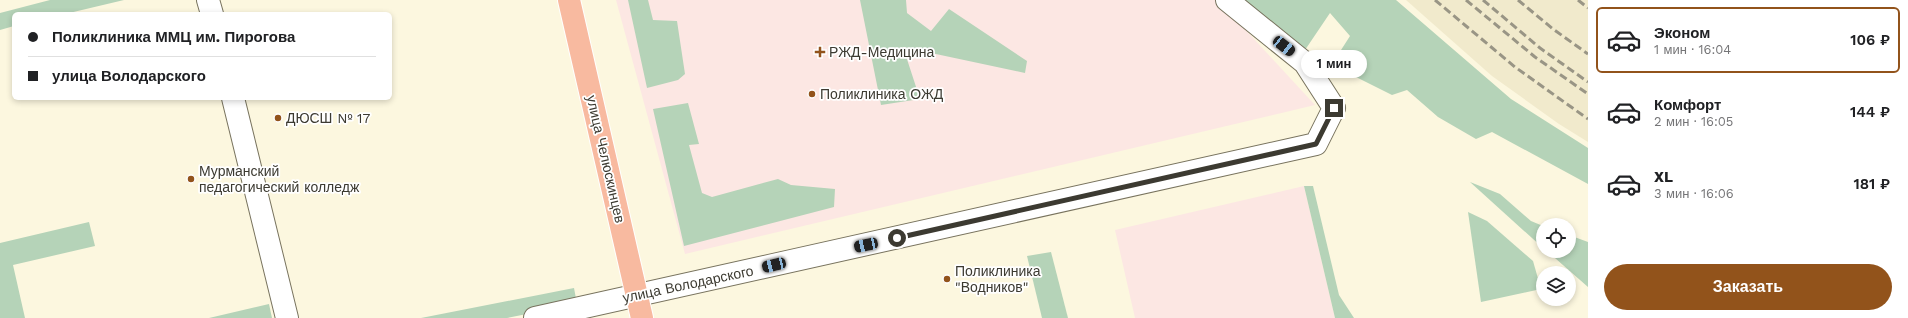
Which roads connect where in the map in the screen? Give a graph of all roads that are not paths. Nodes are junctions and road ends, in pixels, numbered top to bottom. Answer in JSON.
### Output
{"nodes":[{"id":1,"x":208,"y":0,"type":"edge"},
{"id":2,"x":570,"y":0,"type":"edge"},
{"id":3,"x":1227,"y":0,"type":"edge"},
{"id":4,"x":211,"y":12,"type":"edge"},
{"id":5,"x":233,"y":100,"type":"edge"},
{"id":6,"x":637,"y":295,"type":"junction"},
{"id":7,"x":287,"y":318,"type":"edge"},
{"id":8,"x":535,"y":318,"type":"edge"},
{"id":9,"x":642,"y":318,"type":"edge"}],
"edges":[{"from":1,"to":4,"type":"street"},
{"from":2,"to":6,"type":"main road","name":"улица Челюскинцев"},
{"from":3,"to":6,"type":"street","name":"улица Володарского"},
{"from":5,"to":7,"type":"street"},
{"from":6,"to":8,"type":"street","name":"улица Володарского"},
{"from":6,"to":9,"type":"main road","name":"улица Челюскинцев"}]}
